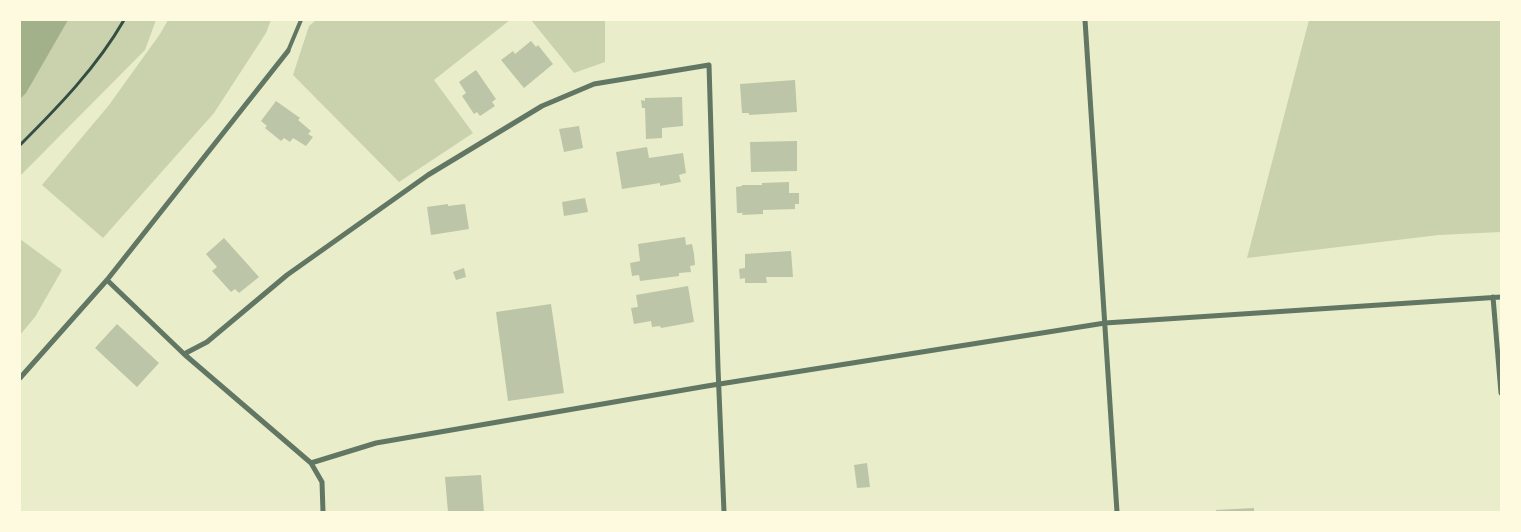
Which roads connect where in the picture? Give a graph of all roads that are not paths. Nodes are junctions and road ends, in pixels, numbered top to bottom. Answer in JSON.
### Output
{"nodes":[{"id":1,"x":301,"y":20,"type":"edge"},
{"id":2,"x":1085,"y":20,"type":"edge"},
{"id":3,"x":288,"y":52,"type":"joint"},
{"id":4,"x":107,"y":280,"type":"junction"},
{"id":5,"x":1493,"y":297,"type":"junction"},
{"id":6,"x":1501,"y":297,"type":"edge"},
{"id":7,"x":1104,"y":323,"type":"junction"},
{"id":8,"x":184,"y":354,"type":"junction"},
{"id":9,"x":20,"y":378,"type":"edge"},
{"id":10,"x":718,"y":384,"type":"junction"},
{"id":11,"x":1501,"y":393,"type":"edge"},
{"id":12,"x":311,"y":462,"type":"junction"},
{"id":13,"x":323,"y":512,"type":"edge"},
{"id":14,"x":724,"y":512,"type":"edge"},
{"id":15,"x":1116,"y":512,"type":"edge"}],
"edges":[{"from":1,"to":3,"type":"lane"},
{"from":2,"to":7,"type":"street"},
{"from":3,"to":4,"type":"street"},
{"from":4,"to":8,"type":"street"},
{"from":4,"to":9,"type":"street"},
{"from":5,"to":6,"type":"street"},
{"from":5,"to":7,"type":"street"},
{"from":5,"to":11,"type":"street"},
{"from":7,"to":10,"type":"street"},
{"from":7,"to":15,"type":"street"},
{"from":8,"to":10,"type":"street"},
{"from":8,"to":12,"type":"street"},
{"from":10,"to":12,"type":"street"},
{"from":10,"to":14,"type":"street"},
{"from":12,"to":13,"type":"street"}]}
